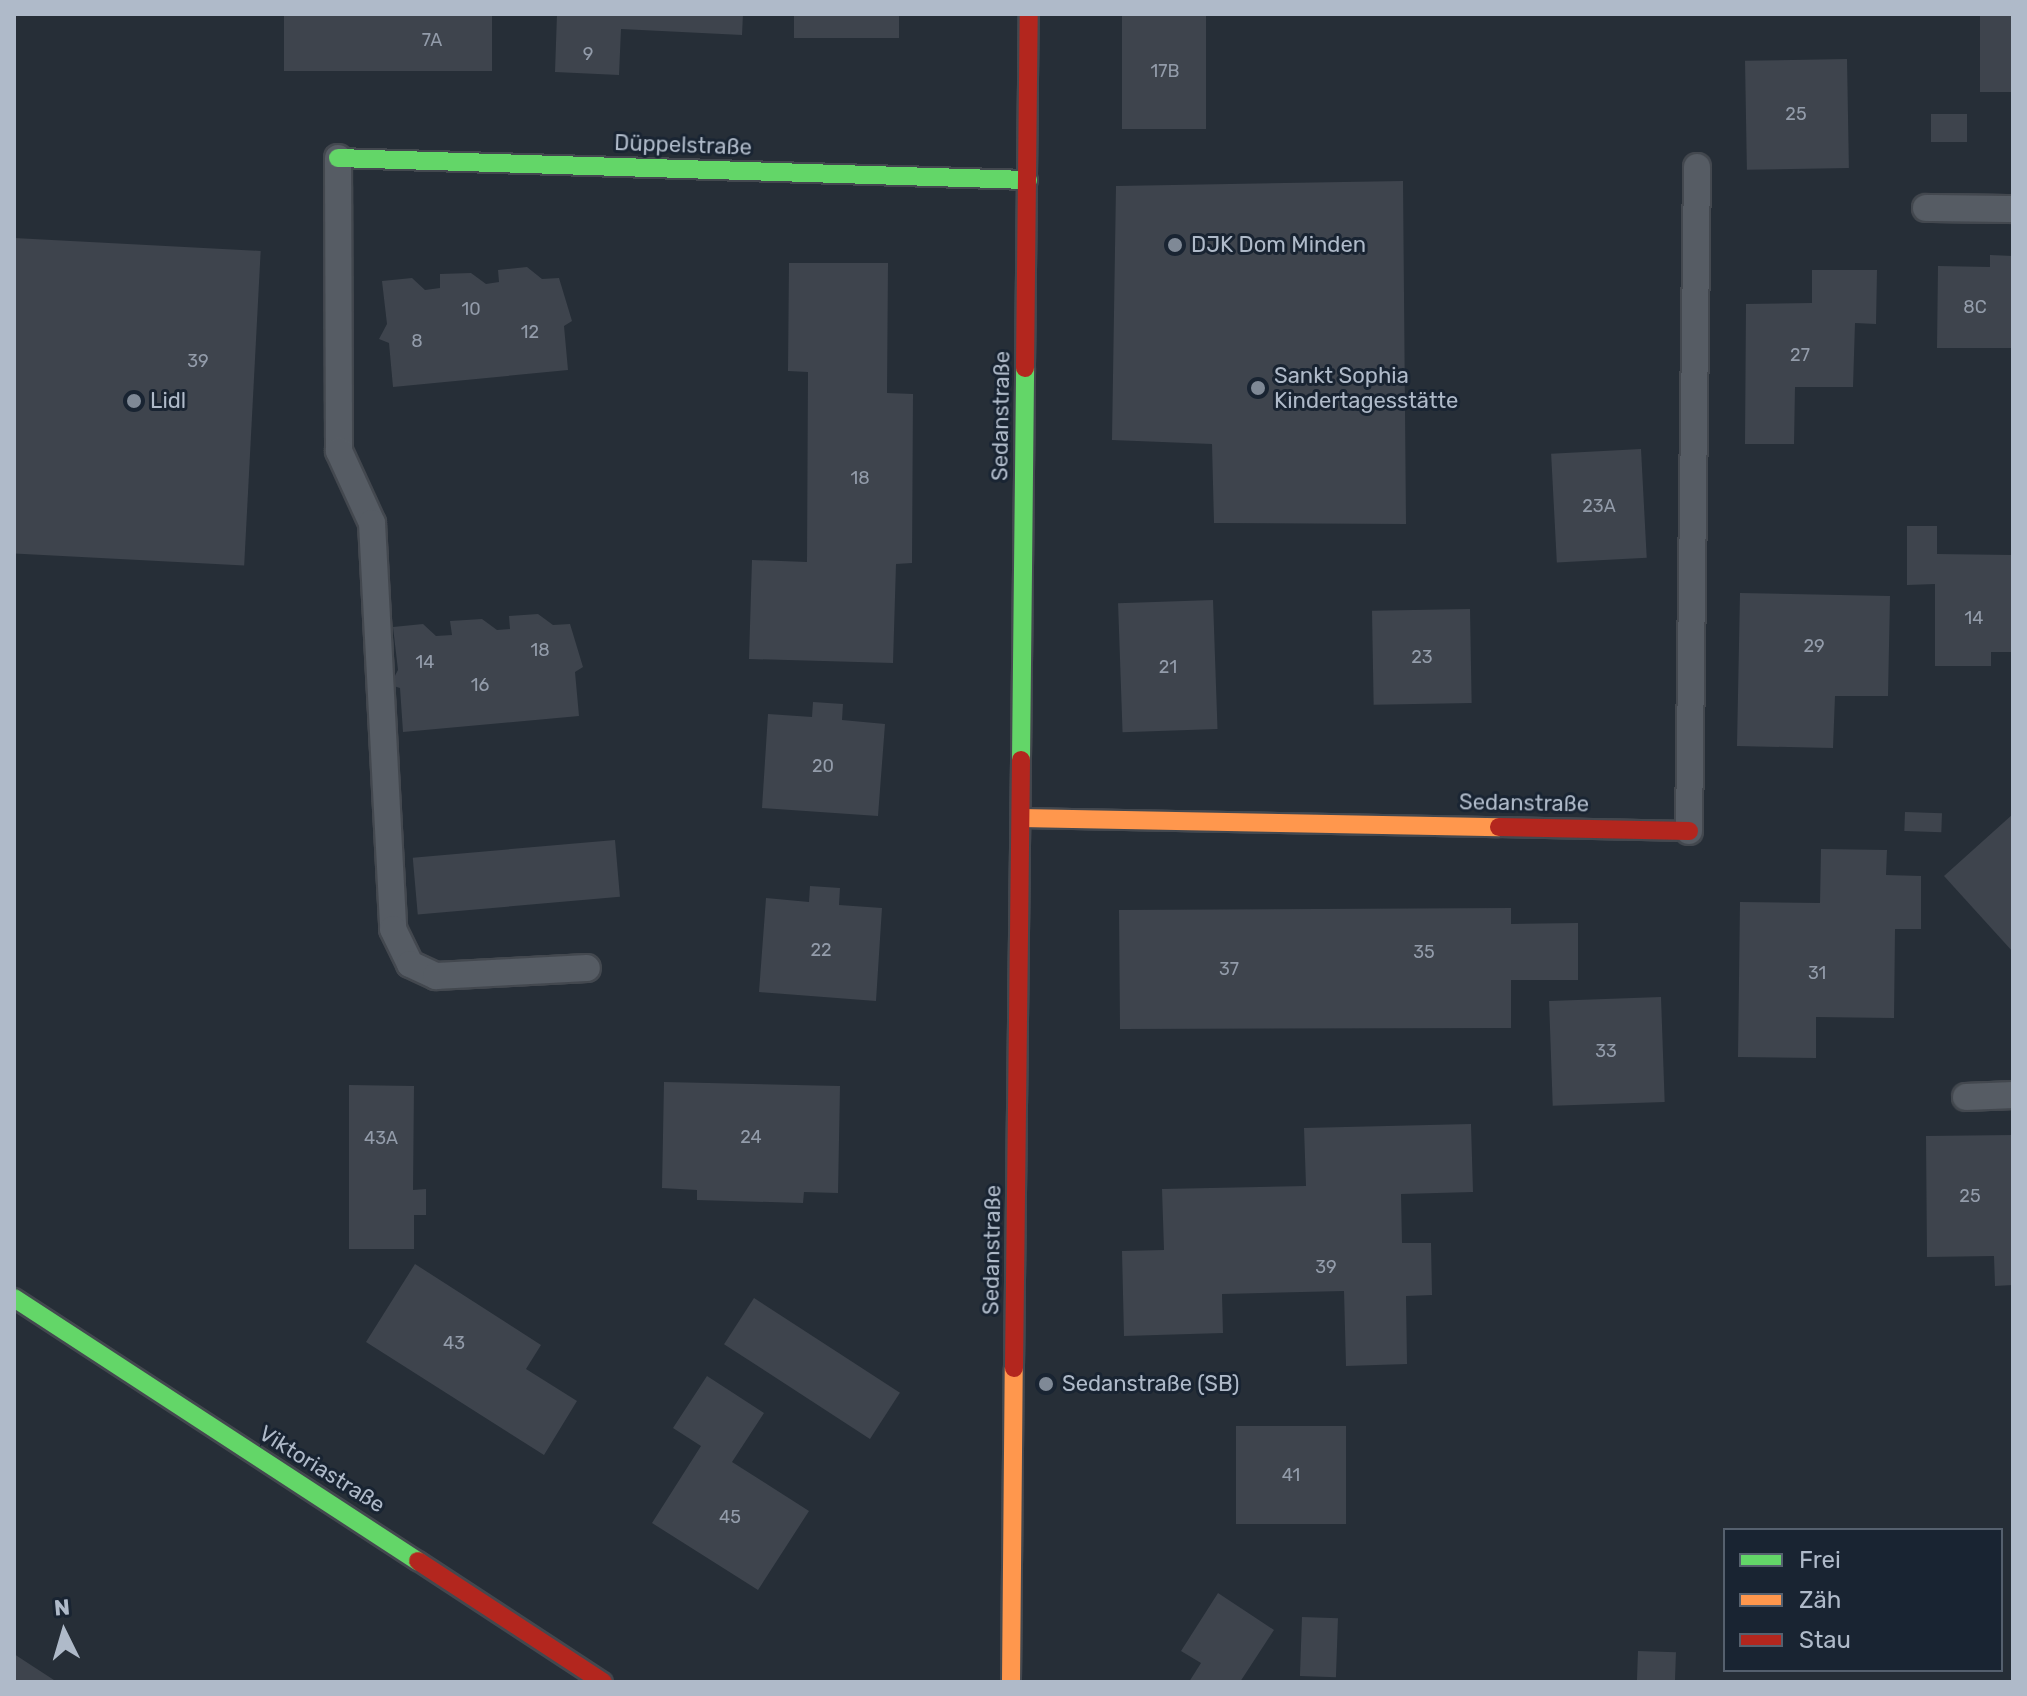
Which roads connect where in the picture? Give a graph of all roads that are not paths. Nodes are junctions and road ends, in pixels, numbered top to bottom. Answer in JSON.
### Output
{"nodes":[{"id":1,"x":1029,"y":14,"type":"edge"},
{"id":2,"x":338,"y":158,"type":"joint"},
{"id":3,"x":1697,"y":167,"type":"dead end"},
{"id":4,"x":1028,"y":180,"type":"junction"},
{"id":5,"x":1926,"y":208,"type":"dead end"},
{"id":6,"x":2013,"y":209,"type":"edge"},
{"id":7,"x":1021,"y":818,"type":"junction"},
{"id":8,"x":1689,"y":831,"type":"joint"},
{"id":9,"x":587,"y":968,"type":"dead end"},
{"id":10,"x":2013,"y":1095,"type":"edge"},
{"id":11,"x":1966,"y":1097,"type":"dead end"},
{"id":12,"x":14,"y":1298,"type":"edge"},
{"id":13,"x":603,"y":1682,"type":"edge"},
{"id":14,"x":1011,"y":1682,"type":"edge"}],
"edges":[{"from":1,"to":4,"type":"street","name":"Sedanstraße"},
{"from":2,"to":4,"type":"street","name":"Düppelstraße"},
{"from":2,"to":9,"type":"lane"},
{"from":3,"to":8,"type":"lane"},
{"from":4,"to":7,"type":"street","name":"Sedanstraße"},
{"from":5,"to":6,"type":"lane"},
{"from":7,"to":8,"type":"street","name":"Sedanstraße"},
{"from":7,"to":14,"type":"street","name":"Sedanstraße"},
{"from":10,"to":11,"type":"lane"},
{"from":12,"to":13,"type":"street","name":"Viktoriastraße"}]}
